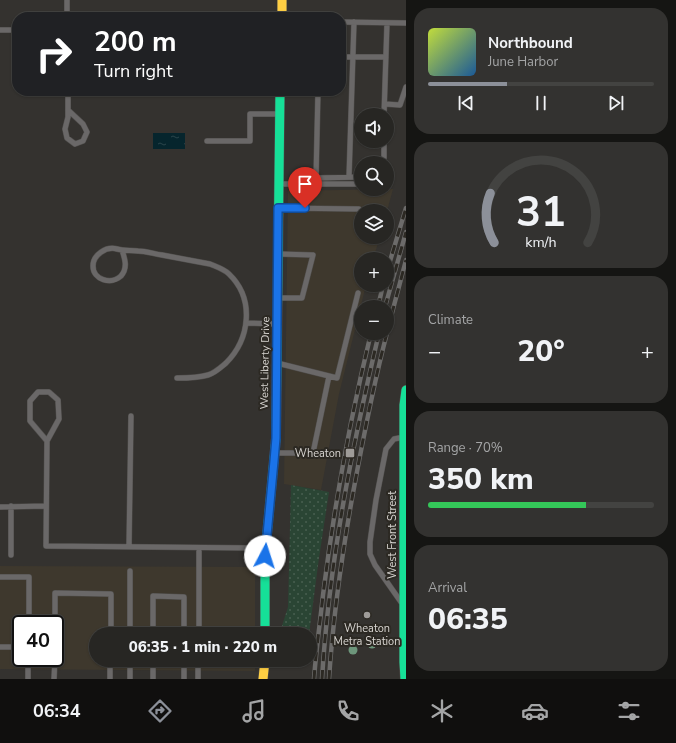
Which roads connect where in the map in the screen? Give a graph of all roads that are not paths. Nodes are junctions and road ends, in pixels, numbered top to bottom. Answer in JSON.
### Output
{"nodes":[{"id":1,"x":67,"y":0,"type":"edge"},
{"id":2,"x":282,"y":0,"type":"edge"},
{"id":3,"x":67,"y":12,"type":"edge"},
{"id":4,"x":282,"y":12,"type":"edge"},
{"id":5,"x":346,"y":22,"type":"edge"},
{"id":6,"x":354,"y":22,"type":"junction"},
{"id":7,"x":386,"y":23,"type":"junction"},
{"id":8,"x":406,"y":23,"type":"edge"},
{"id":9,"x":0,"y":30,"type":"edge"},
{"id":10,"x":12,"y":30,"type":"edge"},
{"id":11,"x":346,"y":57,"type":"edge"},
{"id":12,"x":352,"y":57,"type":"junction"},
{"id":13,"x":386,"y":58,"type":"junction"},
{"id":14,"x":406,"y":87,"type":"edge"},
{"id":15,"x":68,"y":96,"type":"edge"},
{"id":16,"x":280,"y":96,"type":"edge"},
{"id":17,"x":318,"y":96,"type":"edge"},
{"id":18,"x":385,"y":104,"type":"junction"},
{"id":19,"x":385,"y":108,"type":"edge"},
{"id":20,"x":68,"y":110,"type":"junction"},
{"id":21,"x":280,"y":114,"type":"junction"},
{"id":22,"x":207,"y":141,"type":"dead end"},
{"id":23,"x":349,"y":177,"type":"junction"},
{"id":24,"x":354,"y":177,"type":"edge"},
{"id":25,"x":279,"y":184,"type":"junction"},
{"id":26,"x":354,"y":184,"type":"edge"},
{"id":27,"x":278,"y":208,"type":"junction"},
{"id":28,"x":354,"y":209,"type":"edge"},
{"id":29,"x":122,"y":250,"type":"junction"},
{"id":30,"x":278,"y":254,"type":"junction"},
{"id":31,"x":358,"y":293,"type":"dead end"},
{"id":32,"x":278,"y":298,"type":"junction"},
{"id":33,"x":246,"y":323,"type":"junction"},
{"id":34,"x":277,"y":324,"type":"junction"},
{"id":35,"x":277,"y":363,"type":"junction"},
{"id":36,"x":329,"y":376,"type":"junction"},
{"id":37,"x":177,"y":378,"type":"dead end"},
{"id":38,"x":406,"y":390,"type":"edge"},
{"id":39,"x":130,"y":416,"type":"dead end"},
{"id":40,"x":405,"y":437,"type":"junction"},
{"id":41,"x":47,"y":441,"type":"junction"},
{"id":42,"x":275,"y":453,"type":"junction"},
{"id":43,"x":12,"y":506,"type":"junction"},
{"id":44,"x":46,"y":506,"type":"junction"},
{"id":45,"x":0,"y":507,"type":"edge"},
{"id":46,"x":129,"y":547,"type":"junction"},
{"id":47,"x":199,"y":548,"type":"junction"},
{"id":48,"x":266,"y":548,"type":"junction"},
{"id":49,"x":11,"y":555,"type":"dead end"},
{"id":50,"x":130,"y":571,"type":"dead end"},
{"id":51,"x":0,"y":577,"type":"edge"},
{"id":52,"x":404,"y":606,"type":"junction"},
{"id":53,"x":29,"y":615,"type":"edge"},
{"id":54,"x":55,"y":615,"type":"edge"},
{"id":55,"x":111,"y":627,"type":"edge"},
{"id":56,"x":130,"y":627,"type":"edge"},
{"id":57,"x":153,"y":627,"type":"edge"},
{"id":58,"x":184,"y":627,"type":"edge"},
{"id":59,"x":199,"y":627,"type":"edge"},
{"id":60,"x":265,"y":627,"type":"edge"},
{"id":61,"x":0,"y":647,"type":"edge"},
{"id":62,"x":12,"y":647,"type":"edge"},
{"id":63,"x":28,"y":667,"type":"edge"},
{"id":64,"x":54,"y":667,"type":"edge"},
{"id":65,"x":110,"y":667,"type":"edge"},
{"id":66,"x":130,"y":667,"type":"edge"},
{"id":67,"x":153,"y":667,"type":"edge"},
{"id":68,"x":184,"y":667,"type":"edge"},
{"id":69,"x":198,"y":667,"type":"edge"},
{"id":70,"x":264,"y":667,"type":"edge"},
{"id":71,"x":28,"y":679,"type":"edge"},
{"id":72,"x":54,"y":679,"type":"edge"},
{"id":73,"x":110,"y":679,"type":"edge"},
{"id":74,"x":130,"y":679,"type":"edge"},
{"id":75,"x":153,"y":679,"type":"edge"},
{"id":76,"x":184,"y":679,"type":"edge"},
{"id":77,"x":198,"y":679,"type":"edge"},
{"id":78,"x":263,"y":679,"type":"edge"},
{"id":79,"x":406,"y":679,"type":"edge"}],
"edges":[{"from":1,"to":3,"type":"lane"},
{"from":2,"to":4,"type":"street"},
{"from":5,"to":6,"type":"lane"},
{"from":6,"to":7,"type":"lane"},
{"from":6,"to":12,"type":"lane"},
{"from":7,"to":8,"type":"lane"},
{"from":7,"to":13,"type":"lane"},
{"from":9,"to":10,"type":"lane"},
{"from":11,"to":12,"type":"lane"},
{"from":12,"to":13,"type":"lane"},
{"from":12,"to":23,"type":"lane"},
{"from":13,"to":18,"type":"lane"},
{"from":14,"to":18,"type":"lane"},
{"from":15,"to":20,"type":"lane"},
{"from":16,"to":21,"type":"street","name":"West Liberty Drive"},
{"from":17,"to":23,"type":"lane"},
{"from":18,"to":19,"type":"lane"},
{"from":20,"to":20,"type":"lane"},
{"from":21,"to":22,"type":"lane"},
{"from":21,"to":25,"type":"street","name":"West Liberty Drive"},
{"from":23,"to":24,"type":"lane"},
{"from":25,"to":26,"type":"lane"},
{"from":25,"to":27,"type":"street","name":"West Liberty Drive"},
{"from":27,"to":28,"type":"lane"},
{"from":27,"to":30,"type":"street","name":"West Liberty Drive"},
{"from":29,"to":29,"type":"lane"},
{"from":29,"to":33,"type":"lane"},
{"from":30,"to":32,"type":"street","name":"West Liberty Drive"},
{"from":30,"to":32,"type":"lane"},
{"from":31,"to":36,"type":"lane"},
{"from":32,"to":34,"type":"street","name":"West Liberty Drive"},
{"from":33,"to":34,"type":"lane"},
{"from":33,"to":37,"type":"lane"},
{"from":34,"to":35,"type":"street","name":"West Liberty Drive"},
{"from":35,"to":36,"type":"lane"},
{"from":35,"to":42,"type":"street","name":"West Liberty Drive"},
{"from":36,"to":42,"type":"lane"},
{"from":38,"to":40,"type":"street","name":"West Front Street"},
{"from":39,"to":46,"type":"lane"},
{"from":40,"to":52,"type":"street","name":"West Front Street"},
{"from":40,"to":52,"type":"lane"},
{"from":41,"to":41,"type":"lane"},
{"from":41,"to":44,"type":"lane"},
{"from":42,"to":48,"type":"street","name":"West Liberty Drive"},
{"from":43,"to":44,"type":"lane"},
{"from":43,"to":45,"type":"lane"},
{"from":43,"to":49,"type":"lane"},
{"from":44,"to":46,"type":"lane"},
{"from":46,"to":47,"type":"lane"},
{"from":47,"to":48,"type":"lane"},
{"from":47,"to":59,"type":"lane"},
{"from":48,"to":60,"type":"street","name":"West Liberty Drive"},
{"from":50,"to":56,"type":"lane"},
{"from":51,"to":53,"type":"lane"},
{"from":52,"to":79,"type":"street","name":"West Front Street"},
{"from":54,"to":55,"type":"lane"},
{"from":57,"to":58,"type":"lane"},
{"from":61,"to":62,"type":"lane"},
{"from":63,"to":71,"type":"lane"},
{"from":64,"to":72,"type":"lane"},
{"from":65,"to":73,"type":"lane"},
{"from":66,"to":74,"type":"lane"},
{"from":67,"to":75,"type":"lane"},
{"from":68,"to":76,"type":"lane"},
{"from":69,"to":77,"type":"lane"},
{"from":70,"to":78,"type":"street"}]}
